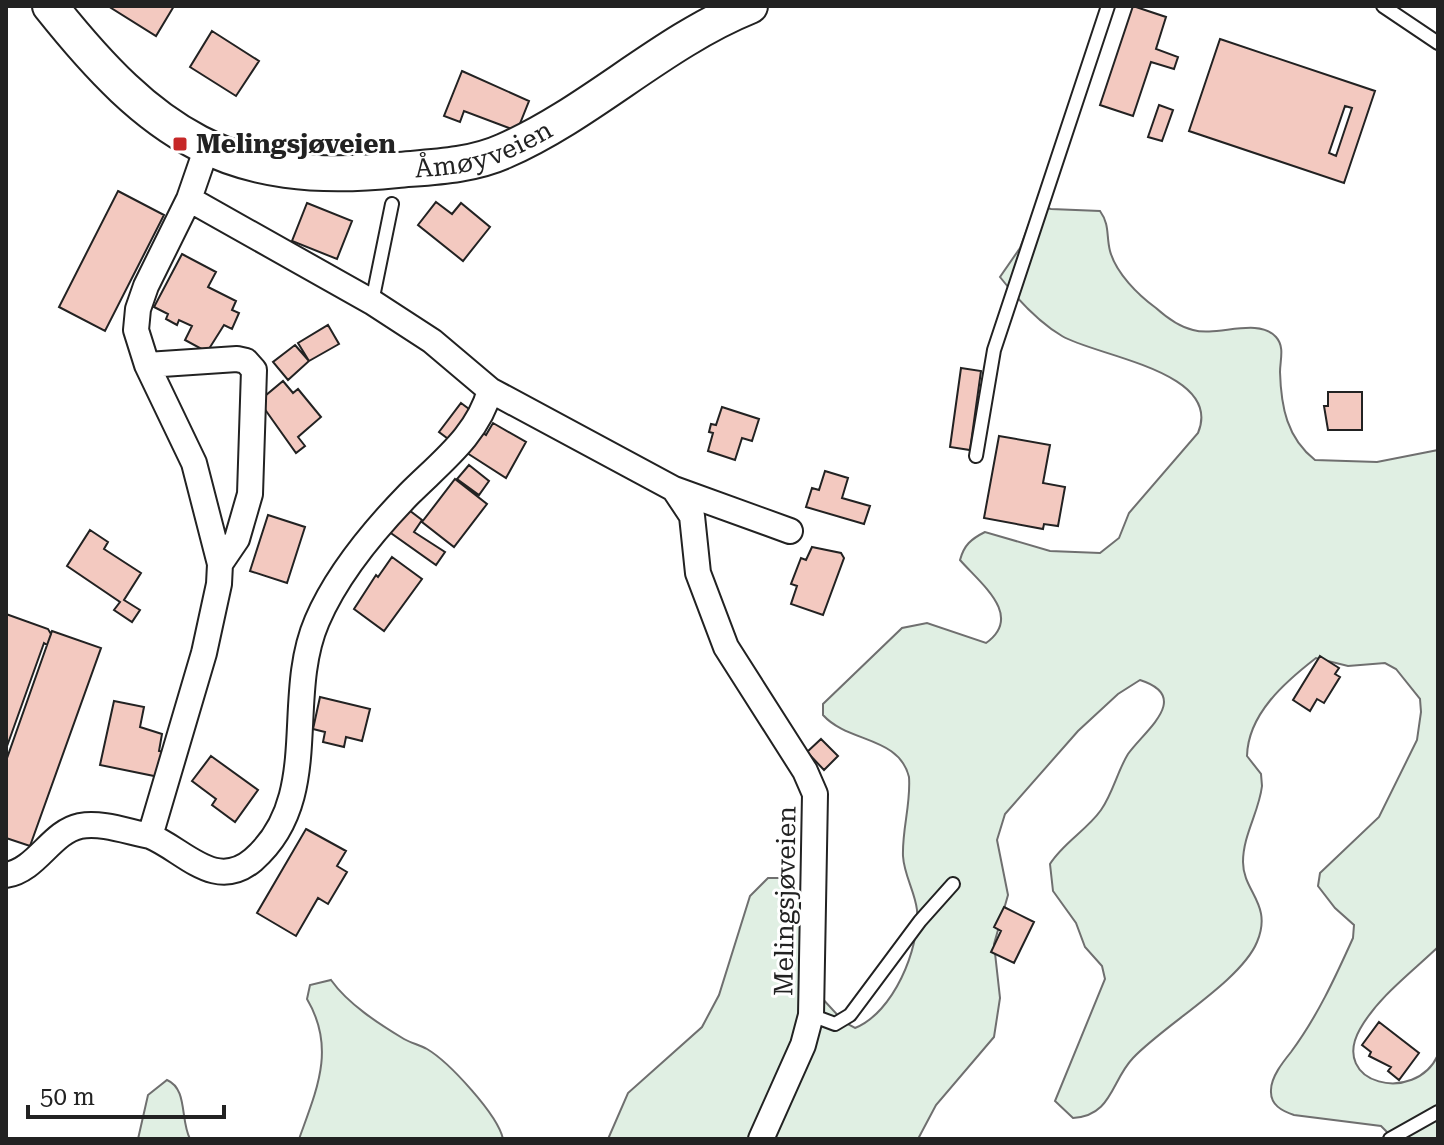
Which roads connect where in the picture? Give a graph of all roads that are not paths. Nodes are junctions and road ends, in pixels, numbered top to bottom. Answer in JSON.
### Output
{"nodes":[{"id":1,"x":50,"y":6,"type":"edge"},
{"id":2,"x":750,"y":6,"type":"edge"},
{"id":3,"x":1108,"y":6,"type":"edge"},
{"id":4,"x":1383,"y":6,"type":"edge"},
{"id":5,"x":1438,"y":43,"type":"edge"},
{"id":6,"x":207,"y":147,"type":"junction"},
{"id":7,"x":189,"y":199,"type":"junction"},
{"id":8,"x":392,"y":204,"type":"dead end"},
{"id":9,"x":372,"y":302,"type":"junction"},
{"id":10,"x":147,"y":365,"type":"junction"},
{"id":11,"x":490,"y":390,"type":"junction"},
{"id":12,"x":976,"y":456,"type":"dead end"},
{"id":13,"x":674,"y":489,"type":"junction"},
{"id":14,"x":790,"y":531,"type":"dead end"},
{"id":15,"x":220,"y":564,"type":"junction"},
{"id":16,"x":150,"y":836,"type":"junction"},
{"id":17,"x":6,"y":875,"type":"edge"},
{"id":18,"x":953,"y":884,"type":"dead end"},
{"id":19,"x":811,"y":1015,"type":"junction"},
{"id":20,"x":1438,"y":1112,"type":"edge"},
{"id":21,"x":761,"y":1139,"type":"edge"},
{"id":22,"x":1390,"y":1139,"type":"edge"}],
"edges":[{"from":1,"to":6,"type":"main road","name":"Åmøyveien"},
{"from":2,"to":6,"type":"main road","name":"Åmøyveien"},
{"from":3,"to":12,"type":"lane"},
{"from":4,"to":5,"type":"lane"},
{"from":6,"to":7,"type":"street"},
{"from":7,"to":9,"type":"street"},
{"from":7,"to":10,"type":"street"},
{"from":8,"to":9,"type":"lane"},
{"from":9,"to":11,"type":"street"},
{"from":10,"to":15,"type":"street"},
{"from":10,"to":15,"type":"street"},
{"from":11,"to":13,"type":"street"},
{"from":11,"to":16,"type":"street"},
{"from":13,"to":14,"type":"street"},
{"from":13,"to":19,"type":"street","name":"Melingsjøveien"},
{"from":15,"to":16,"type":"street"},
{"from":16,"to":17,"type":"street"},
{"from":18,"to":19,"type":"lane","name":"Melingsjøveien"},
{"from":19,"to":21,"type":"street","name":"Melingsjøveien"},
{"from":20,"to":22,"type":"lane"}]}
